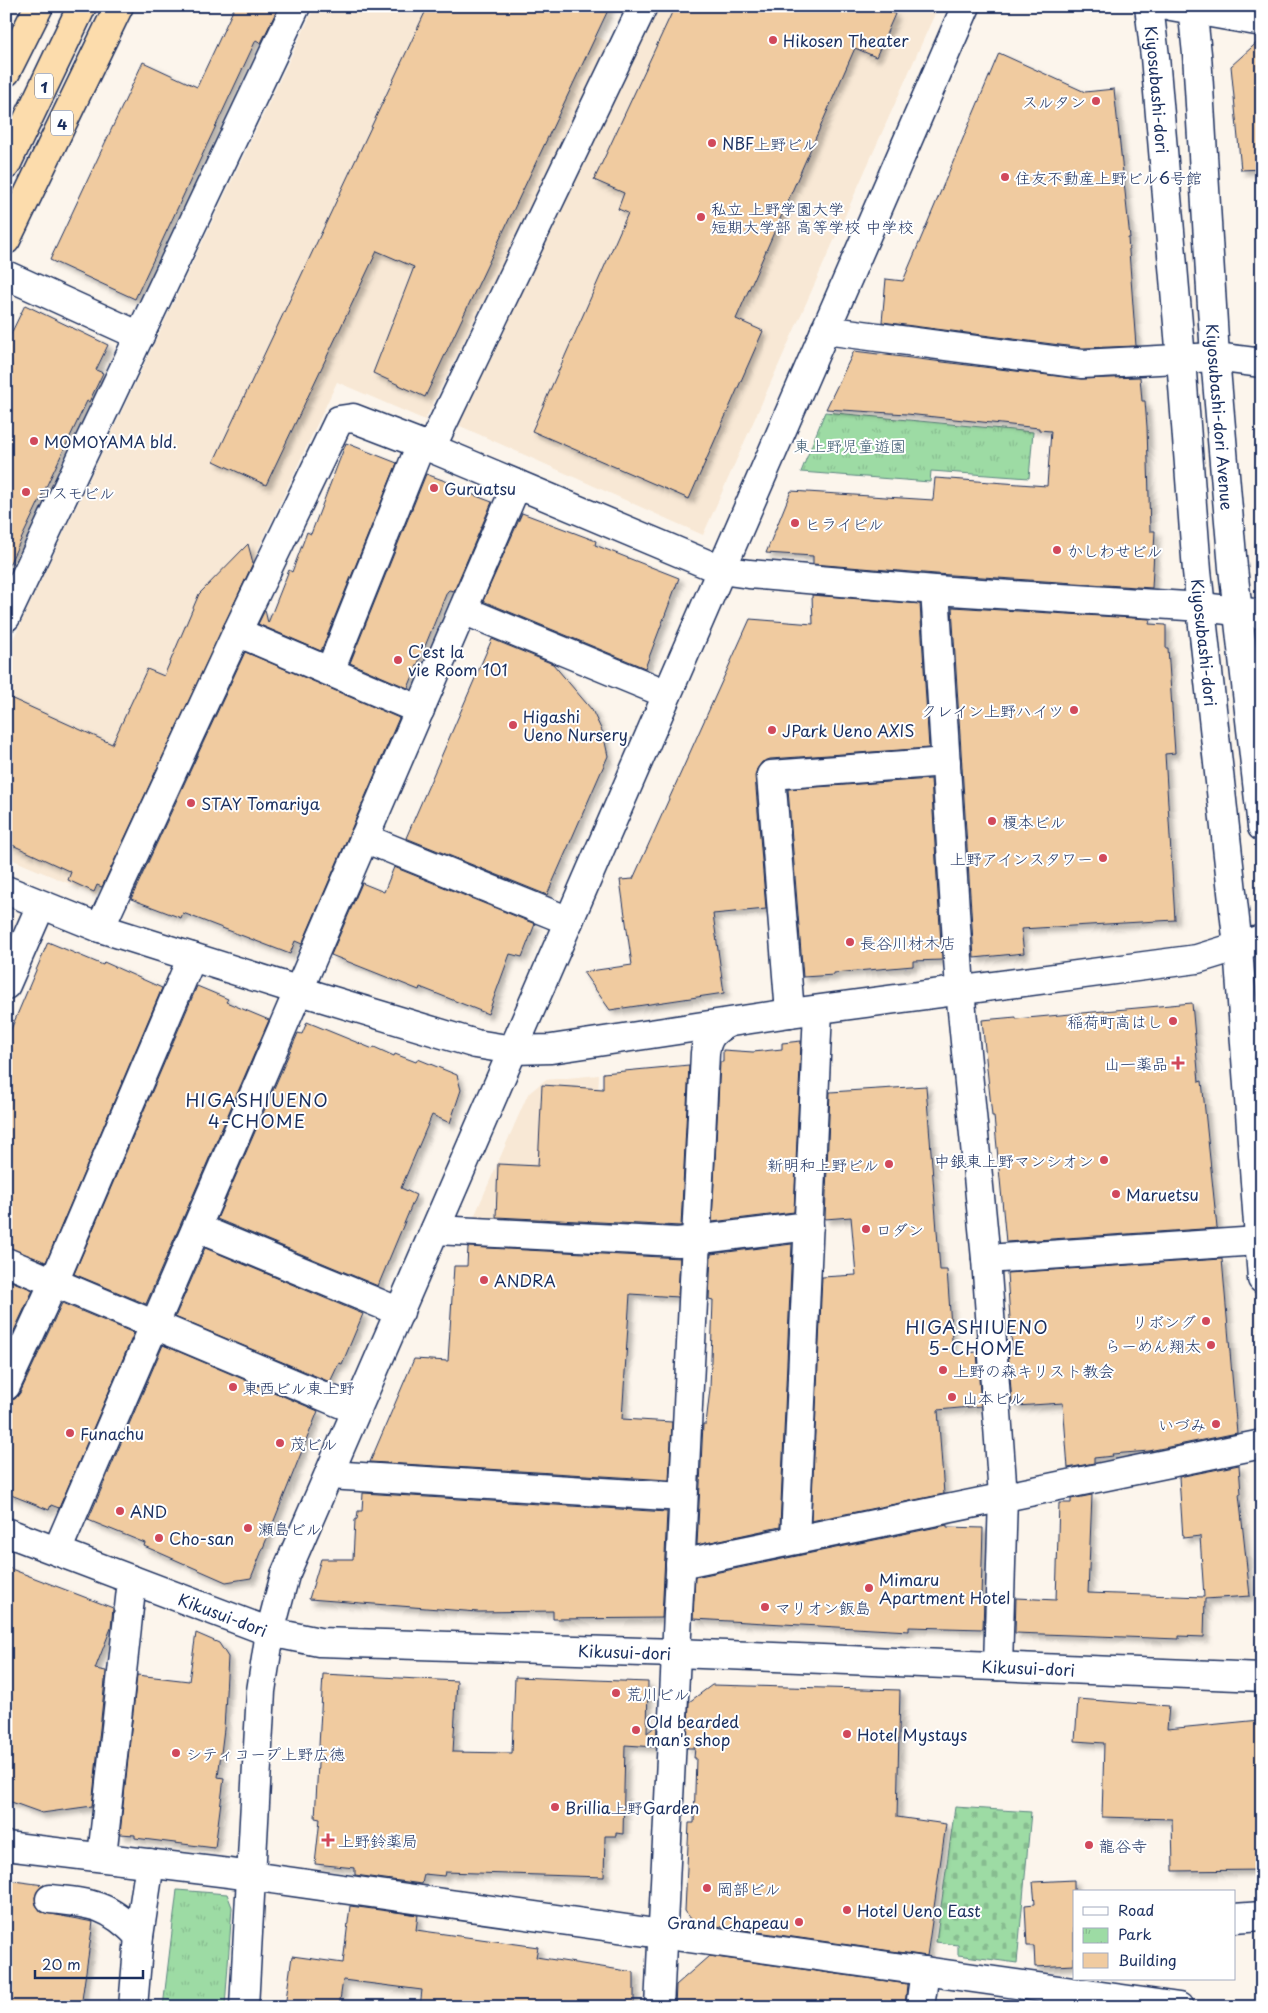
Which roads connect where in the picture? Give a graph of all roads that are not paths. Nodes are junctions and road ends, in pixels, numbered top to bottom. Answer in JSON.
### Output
{"nodes":[{"id":1,"x":39,"y":6,"type":"edge"},
{"id":2,"x":82,"y":6,"type":"edge"},
{"id":3,"x":119,"y":6,"type":"edge"},
{"id":4,"x":296,"y":6,"type":"edge"},
{"id":5,"x":644,"y":6,"type":"edge"},
{"id":6,"x":966,"y":6,"type":"edge"},
{"id":7,"x":1149,"y":6,"type":"edge"},
{"id":8,"x":1185,"y":8,"type":"edge"},
{"id":9,"x":1262,"y":22,"type":"edge"},
{"id":10,"x":6,"y":72,"type":"edge"},
{"id":11,"x":6,"y":165,"type":"edge"},
{"id":12,"x":6,"y":240,"type":"edge"},
{"id":13,"x":6,"y":275,"type":"edge"},
{"id":14,"x":825,"y":330,"type":"junction"},
{"id":15,"x":140,"y":336,"type":"junction"},
{"id":16,"x":1214,"y":357,"type":"junction"},
{"id":17,"x":1181,"y":359,"type":"junction"},
{"id":18,"x":1262,"y":363,"type":"edge"},
{"id":19,"x":426,"y":446,"type":"junction"},
{"id":20,"x":516,"y":484,"type":"junction"},
{"id":21,"x":721,"y":570,"type":"junction"},
{"id":22,"x":935,"y":590,"type":"junction"},
{"id":23,"x":1202,"y":607,"type":"junction"},
{"id":24,"x":463,"y":610,"type":"junction"},
{"id":25,"x":1250,"y":613,"type":"edge"},
{"id":26,"x":6,"y":617,"type":"edge"},
{"id":27,"x":237,"y":632,"type":"junction"},
{"id":28,"x":330,"y":671,"type":"junction"},
{"id":29,"x":667,"y":694,"type":"junction"},
{"id":30,"x":420,"y":710,"type":"junction"},
{"id":31,"x":946,"y":762,"type":"junction"},
{"id":32,"x":1262,"y":827,"type":"edge"},
{"id":33,"x":364,"y":838,"type":"junction"},
{"id":34,"x":6,"y":890,"type":"edge"},
{"id":35,"x":42,"y":905,"type":"junction"},
{"id":36,"x":569,"y":921,"type":"junction"},
{"id":37,"x":100,"y":928,"type":"junction"},
{"id":38,"x":1250,"y":943,"type":"edge"},
{"id":39,"x":192,"y":957,"type":"junction"},
{"id":40,"x":6,"y":985,"type":"edge"},
{"id":41,"x":297,"y":990,"type":"junction"},
{"id":42,"x":960,"y":990,"type":"junction"},
{"id":43,"x":818,"y":1010,"type":"junction"},
{"id":44,"x":790,"y":1013,"type":"junction"},
{"id":45,"x":728,"y":1022,"type":"junction"},
{"id":46,"x":513,"y":1050,"type":"junction"},
{"id":47,"x":809,"y":1226,"type":"junction"},
{"id":48,"x":197,"y":1228,"type":"junction"},
{"id":49,"x":435,"y":1230,"type":"junction"},
{"id":50,"x":696,"y":1240,"type":"junction"},
{"id":51,"x":1258,"y":1241,"type":"junction"},
{"id":52,"x":986,"y":1259,"type":"junction"},
{"id":53,"x":6,"y":1262,"type":"edge"},
{"id":54,"x":1262,"y":1279,"type":"edge"},
{"id":55,"x":54,"y":1282,"type":"junction"},
{"id":56,"x":400,"y":1312,"type":"junction"},
{"id":57,"x":156,"y":1326,"type":"junction"},
{"id":58,"x":6,"y":1386,"type":"edge"},
{"id":59,"x":356,"y":1410,"type":"junction"},
{"id":60,"x":1262,"y":1444,"type":"edge"},
{"id":61,"x":329,"y":1474,"type":"junction"},
{"id":62,"x":1003,"y":1496,"type":"junction"},
{"id":63,"x":683,"y":1497,"type":"junction"},
{"id":64,"x":6,"y":1532,"type":"edge"},
{"id":65,"x":795,"y":1540,"type":"junction"},
{"id":66,"x":57,"y":1551,"type":"junction"},
{"id":67,"x":680,"y":1564,"type":"junction"},
{"id":68,"x":132,"y":1580,"type":"junction"},
{"id":69,"x":270,"y":1632,"type":"junction"},
{"id":70,"x":676,"y":1653,"type":"junction"},
{"id":71,"x":998,"y":1666,"type":"junction"},
{"id":72,"x":1262,"y":1677,"type":"edge"},
{"id":73,"x":6,"y":1846,"type":"edge"},
{"id":74,"x":102,"y":1857,"type":"junction"},
{"id":75,"x":150,"y":1863,"type":"junction"},
{"id":76,"x":251,"y":1876,"type":"junction"},
{"id":77,"x":50,"y":1899,"type":"dead end"},
{"id":78,"x":1262,"y":1916,"type":"edge"},
{"id":79,"x":1236,"y":1918,"type":"edge"},
{"id":80,"x":663,"y":1935,"type":"junction"},
{"id":81,"x":140,"y":1936,"type":"junction"},
{"id":82,"x":925,"y":1971,"type":"junction"},
{"id":83,"x":133,"y":2007,"type":"edge"},
{"id":84,"x":244,"y":2007,"type":"edge"},
{"id":85,"x":659,"y":2007,"type":"edge"},
{"id":86,"x":920,"y":2007,"type":"edge"},
{"id":87,"x":1179,"y":2007,"type":"edge"}],
"edges":[{"from":1,"to":10,"type":"highway"},
{"from":2,"to":11,"type":"highway","number":"1"},
{"from":3,"to":12,"type":"highway","number":"4"},
{"from":4,"to":15,"type":"street"},
{"from":5,"to":19,"type":"street"},
{"from":6,"to":14,"type":"street"},
{"from":7,"to":17,"type":"street","name":"Kiyosubashi-dori"},
{"from":8,"to":9,"type":"street"},
{"from":8,"to":16,"type":"street","name":"Kiyosubashi-dori Avenue"},
{"from":13,"to":15,"type":"street"},
{"from":14,"to":17,"type":"street"},
{"from":14,"to":21,"type":"street"},
{"from":15,"to":26,"type":"street"},
{"from":16,"to":17,"type":"street"},
{"from":16,"to":18,"type":"street"},
{"from":16,"to":25,"type":"street","name":"Kiyosubashi-dori Avenue"},
{"from":17,"to":23,"type":"street","name":"Kiyosubashi-dori"},
{"from":19,"to":20,"type":"street"},
{"from":19,"to":27,"type":"street"},
{"from":19,"to":28,"type":"street"},
{"from":20,"to":21,"type":"street"},
{"from":20,"to":24,"type":"street"},
{"from":21,"to":22,"type":"street"},
{"from":21,"to":29,"type":"street"},
{"from":22,"to":23,"type":"street"},
{"from":22,"to":31,"type":"street"},
{"from":23,"to":25,"type":"street"},
{"from":23,"to":38,"type":"street","name":"Kiyosubashi-dori"},
{"from":24,"to":29,"type":"street"},
{"from":24,"to":30,"type":"street"},
{"from":25,"to":32,"type":"street","name":"Kiyosubashi-dori Avenue"},
{"from":27,"to":28,"type":"street"},
{"from":27,"to":37,"type":"street"},
{"from":28,"to":30,"type":"street"},
{"from":29,"to":36,"type":"street"},
{"from":30,"to":33,"type":"street"},
{"from":31,"to":42,"type":"street"},
{"from":31,"to":44,"type":"street"},
{"from":33,"to":36,"type":"street"},
{"from":33,"to":41,"type":"street"},
{"from":34,"to":35,"type":"street"},
{"from":35,"to":37,"type":"street"},
{"from":35,"to":40,"type":"street"},
{"from":36,"to":46,"type":"street"},
{"from":37,"to":39,"type":"street"},
{"from":38,"to":42,"type":"street"},
{"from":38,"to":51,"type":"street","name":"Kiyosubashi-dori"},
{"from":39,"to":41,"type":"street"},
{"from":39,"to":55,"type":"street"},
{"from":41,"to":46,"type":"street"},
{"from":41,"to":48,"type":"street"},
{"from":42,"to":43,"type":"street"},
{"from":42,"to":52,"type":"street"},
{"from":43,"to":44,"type":"street"},
{"from":43,"to":47,"type":"street"},
{"from":44,"to":45,"type":"street"},
{"from":45,"to":46,"type":"street"},
{"from":45,"to":50,"type":"street"},
{"from":46,"to":49,"type":"street"},
{"from":47,"to":50,"type":"street"},
{"from":47,"to":65,"type":"street"},
{"from":48,"to":56,"type":"street"},
{"from":48,"to":57,"type":"street"},
{"from":49,"to":50,"type":"street"},
{"from":49,"to":56,"type":"street"},
{"from":50,"to":63,"type":"street"},
{"from":51,"to":52,"type":"street"},
{"from":51,"to":54,"type":"street","name":"Kiyosubashi-dori"},
{"from":52,"to":62,"type":"street"},
{"from":53,"to":55,"type":"street"},
{"from":55,"to":57,"type":"street"},
{"from":55,"to":58,"type":"street"},
{"from":56,"to":59,"type":"street"},
{"from":57,"to":59,"type":"street"},
{"from":57,"to":66,"type":"street"},
{"from":59,"to":61,"type":"street"},
{"from":60,"to":62,"type":"street"},
{"from":61,"to":63,"type":"street"},
{"from":61,"to":69,"type":"street"},
{"from":62,"to":65,"type":"street"},
{"from":62,"to":71,"type":"street"},
{"from":63,"to":67,"type":"street"},
{"from":64,"to":66,"type":"street","name":"Kikusui-dori"},
{"from":65,"to":67,"type":"street"},
{"from":66,"to":68,"type":"street","name":"Kikusui-dori"},
{"from":67,"to":70,"type":"street"},
{"from":68,"to":69,"type":"street","name":"Kikusui-dori"},
{"from":68,"to":74,"type":"street"},
{"from":69,"to":70,"type":"street","name":"Kikusui-dori"},
{"from":69,"to":76,"type":"street"},
{"from":70,"to":71,"type":"street","name":"Kikusui-dori"},
{"from":70,"to":80,"type":"street"},
{"from":71,"to":72,"type":"street","name":"Kikusui-dori"},
{"from":73,"to":74,"type":"street"},
{"from":74,"to":75,"type":"street"},
{"from":75,"to":76,"type":"street"},
{"from":75,"to":81,"type":"street"},
{"from":76,"to":80,"type":"street"},
{"from":76,"to":84,"type":"street"},
{"from":77,"to":81,"type":"street"},
{"from":78,"to":79,"type":"street"},
{"from":80,"to":82,"type":"street"},
{"from":80,"to":85,"type":"street"},
{"from":81,"to":83,"type":"street"},
{"from":82,"to":86,"type":"street"},
{"from":82,"to":87,"type":"street"}]}
